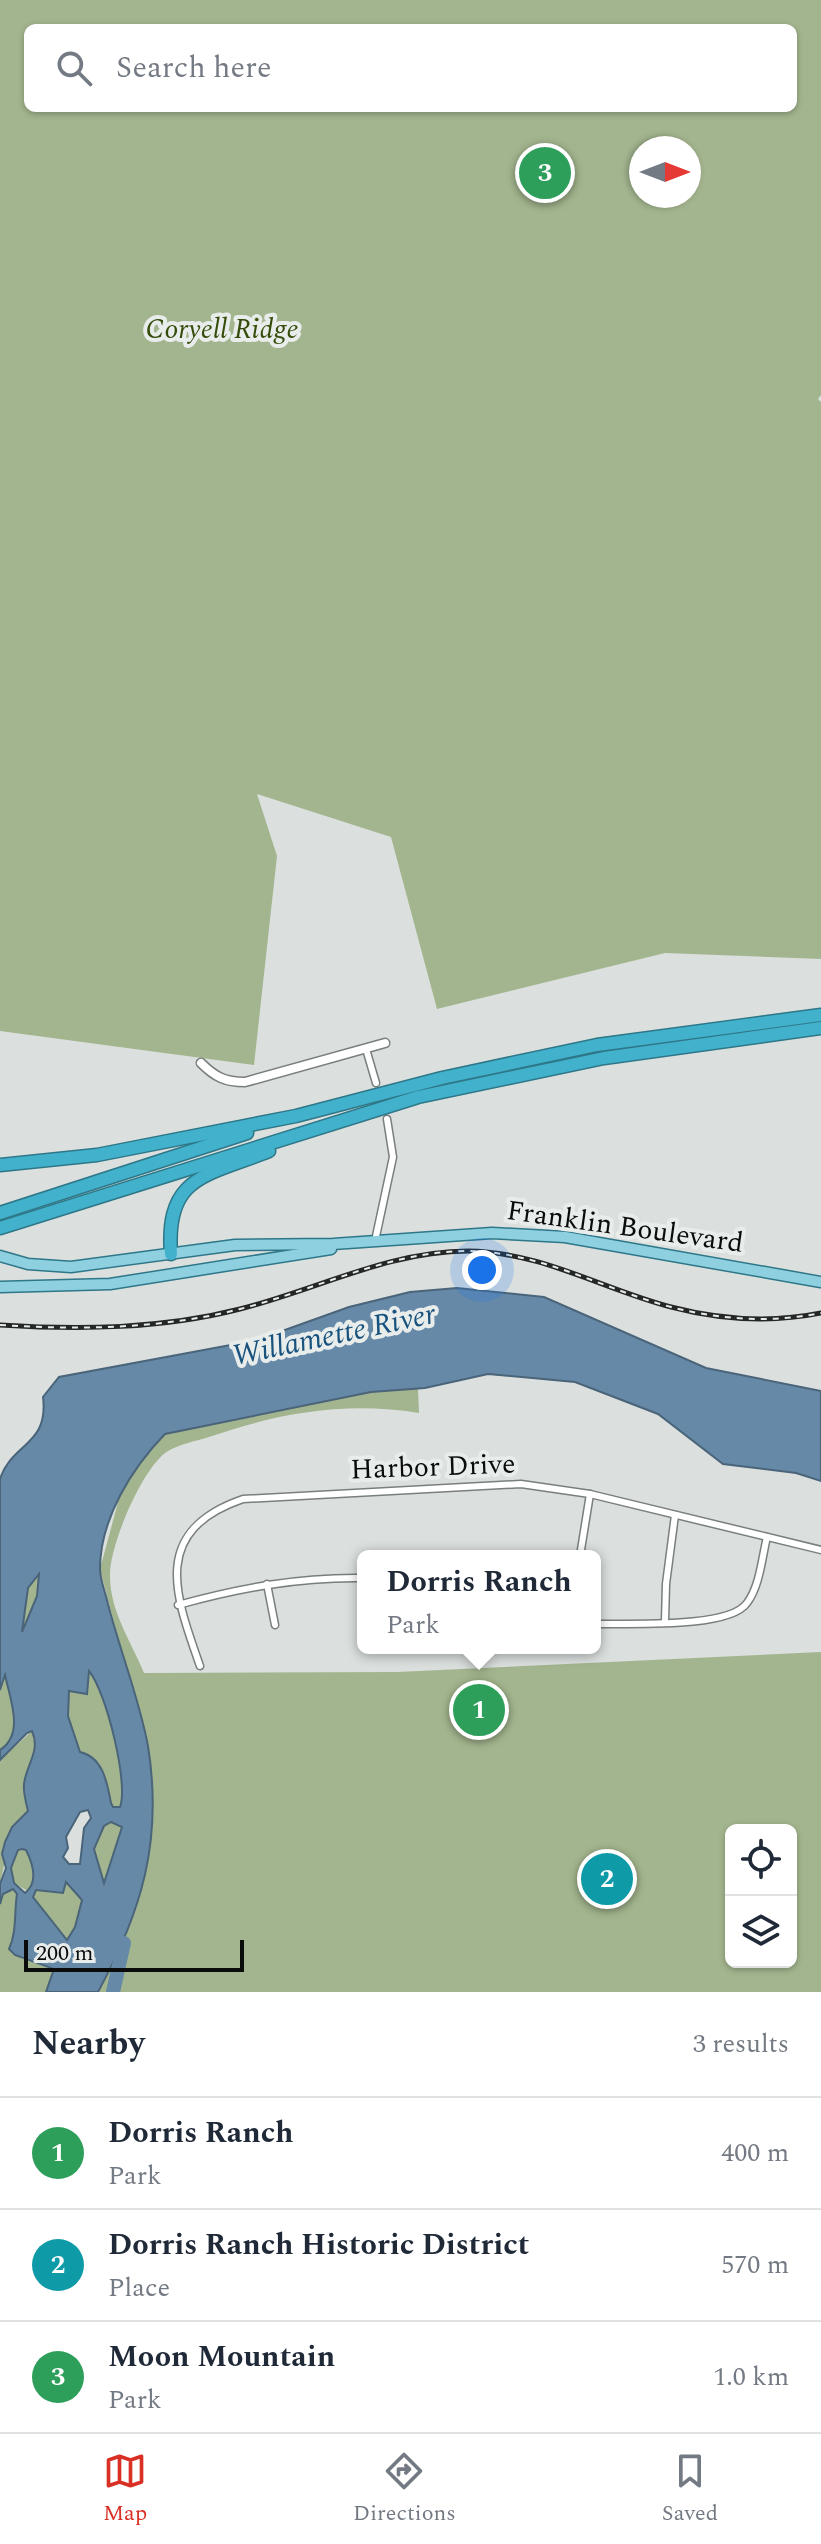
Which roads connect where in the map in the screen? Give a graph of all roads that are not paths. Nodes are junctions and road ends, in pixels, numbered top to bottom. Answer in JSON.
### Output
{"nodes":[{"id":1,"x":821,"y":1015,"type":"edge"},
{"id":2,"x":821,"y":1028,"type":"edge"},
{"id":3,"x":385,"y":1043,"type":"dead end"},
{"id":4,"x":366,"y":1049,"type":"junction"},
{"id":5,"x":201,"y":1063,"type":"dead end"},
{"id":6,"x":376,"y":1083,"type":"dead end"},
{"id":7,"x":368,"y":1113,"type":"junction"},
{"id":8,"x":296,"y":1116,"type":"junction"},
{"id":9,"x":387,"y":1119,"type":"dead end"},
{"id":10,"x":0,"y":1165,"type":"edge"},
{"id":11,"x":0,"y":1213,"type":"edge"},
{"id":12,"x":0,"y":1228,"type":"edge"},
{"id":13,"x":374,"y":1242,"type":"junction"},
{"id":14,"x":171,"y":1254,"type":"junction"},
{"id":15,"x":0,"y":1256,"type":"edge"},
{"id":16,"x":161,"y":1277,"type":"junction"},
{"id":17,"x":821,"y":1282,"type":"edge"},
{"id":18,"x":0,"y":1287,"type":"edge"},
{"id":19,"x":590,"y":1494,"type":"junction"},
{"id":20,"x":675,"y":1515,"type":"junction"},
{"id":21,"x":767,"y":1537,"type":"junction"},
{"id":22,"x":581,"y":1550,"type":"edge"},
{"id":23,"x":821,"y":1550,"type":"edge"},
{"id":24,"x":357,"y":1578,"type":"edge"},
{"id":25,"x":267,"y":1584,"type":"junction"},
{"id":26,"x":178,"y":1605,"type":"junction"},
{"id":27,"x":665,"y":1621,"type":"junction"},
{"id":28,"x":601,"y":1624,"type":"edge"},
{"id":29,"x":275,"y":1625,"type":"dead end"},
{"id":30,"x":200,"y":1666,"type":"dead end"}],
"edges":[{"from":1,"to":8,"type":"highway"},
{"from":2,"to":7,"type":"highway"},
{"from":3,"to":4,"type":"street"},
{"from":4,"to":5,"type":"street"},
{"from":4,"to":6,"type":"street"},
{"from":7,"to":12,"type":"highway"},
{"from":7,"to":14,"type":"highway"},
{"from":8,"to":10,"type":"highway"},
{"from":8,"to":11,"type":"highway"},
{"from":9,"to":13,"type":"street"},
{"from":13,"to":14,"type":"main road","name":"Franklin Boulevard"},
{"from":13,"to":16,"type":"main road","name":"Franklin Boulevard"},
{"from":13,"to":17,"type":"main road","name":"Franklin Boulevard"},
{"from":14,"to":15,"type":"main road","name":"Franklin Boulevard"},
{"from":14,"to":16,"type":"main road"},
{"from":16,"to":18,"type":"main road","name":"Franklin Boulevard"},
{"from":19,"to":20,"type":"street","name":"Harbor Drive"},
{"from":19,"to":22,"type":"street"},
{"from":19,"to":26,"type":"street","name":"Harbor Drive"},
{"from":20,"to":21,"type":"street","name":"Harbor Drive"},
{"from":20,"to":27,"type":"street"},
{"from":21,"to":23,"type":"street","name":"Harbor Drive"},
{"from":21,"to":27,"type":"street"},
{"from":24,"to":25,"type":"street"},
{"from":25,"to":26,"type":"street"},
{"from":25,"to":29,"type":"street"},
{"from":26,"to":30,"type":"street","name":"Harbor Drive"},
{"from":27,"to":28,"type":"street"}]}
